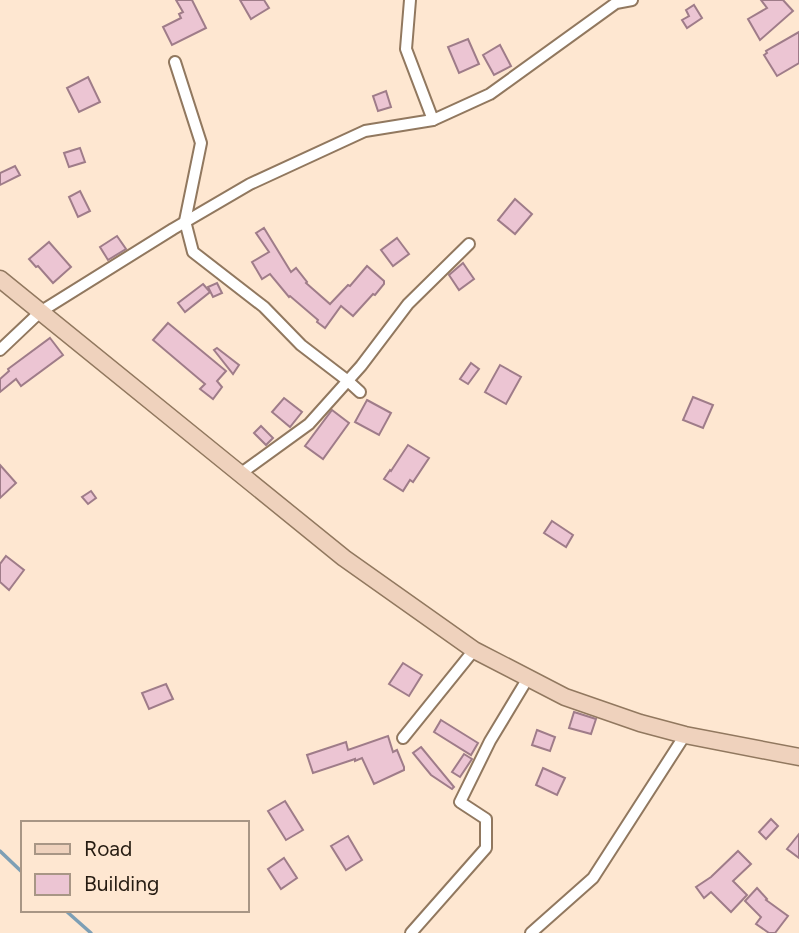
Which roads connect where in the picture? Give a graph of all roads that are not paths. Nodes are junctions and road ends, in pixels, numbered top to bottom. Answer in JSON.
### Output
{"nodes":[{"id":1,"x":410,"y":0,"type":"edge"},
{"id":2,"x":632,"y":0,"type":"edge"},
{"id":3,"x":175,"y":62,"type":"dead end"},
{"id":4,"x":433,"y":120,"type":"junction"},
{"id":5,"x":185,"y":221,"type":"junction"},
{"id":6,"x":469,"y":244,"type":"dead end"},
{"id":7,"x":0,"y":279,"type":"edge"},
{"id":8,"x":40,"y":313,"type":"junction"},
{"id":9,"x":0,"y":351,"type":"edge"},
{"id":10,"x":348,"y":381,"type":"junction"},
{"id":11,"x":360,"y":392,"type":"dead end"},
{"id":12,"x":240,"y":474,"type":"junction"},
{"id":13,"x":474,"y":650,"type":"junction"},
{"id":14,"x":528,"y":678,"type":"junction"},
{"id":15,"x":685,"y":735,"type":"junction"},
{"id":16,"x":403,"y":738,"type":"dead end"},
{"id":17,"x":799,"y":757,"type":"edge"},
{"id":18,"x":411,"y":933,"type":"edge"},
{"id":19,"x":531,"y":933,"type":"edge"}],
"edges":[{"from":1,"to":4,"type":"street"},
{"from":2,"to":4,"type":"street"},
{"from":3,"to":5,"type":"street"},
{"from":4,"to":5,"type":"street"},
{"from":5,"to":8,"type":"street"},
{"from":5,"to":10,"type":"street"},
{"from":6,"to":10,"type":"street"},
{"from":7,"to":8,"type":"main road"},
{"from":8,"to":9,"type":"street"},
{"from":8,"to":12,"type":"main road"},
{"from":10,"to":11,"type":"street"},
{"from":10,"to":12,"type":"street"},
{"from":12,"to":13,"type":"main road"},
{"from":13,"to":14,"type":"main road"},
{"from":13,"to":16,"type":"street"},
{"from":14,"to":15,"type":"main road"},
{"from":14,"to":18,"type":"street"},
{"from":15,"to":17,"type":"main road"},
{"from":15,"to":19,"type":"street"}]}
